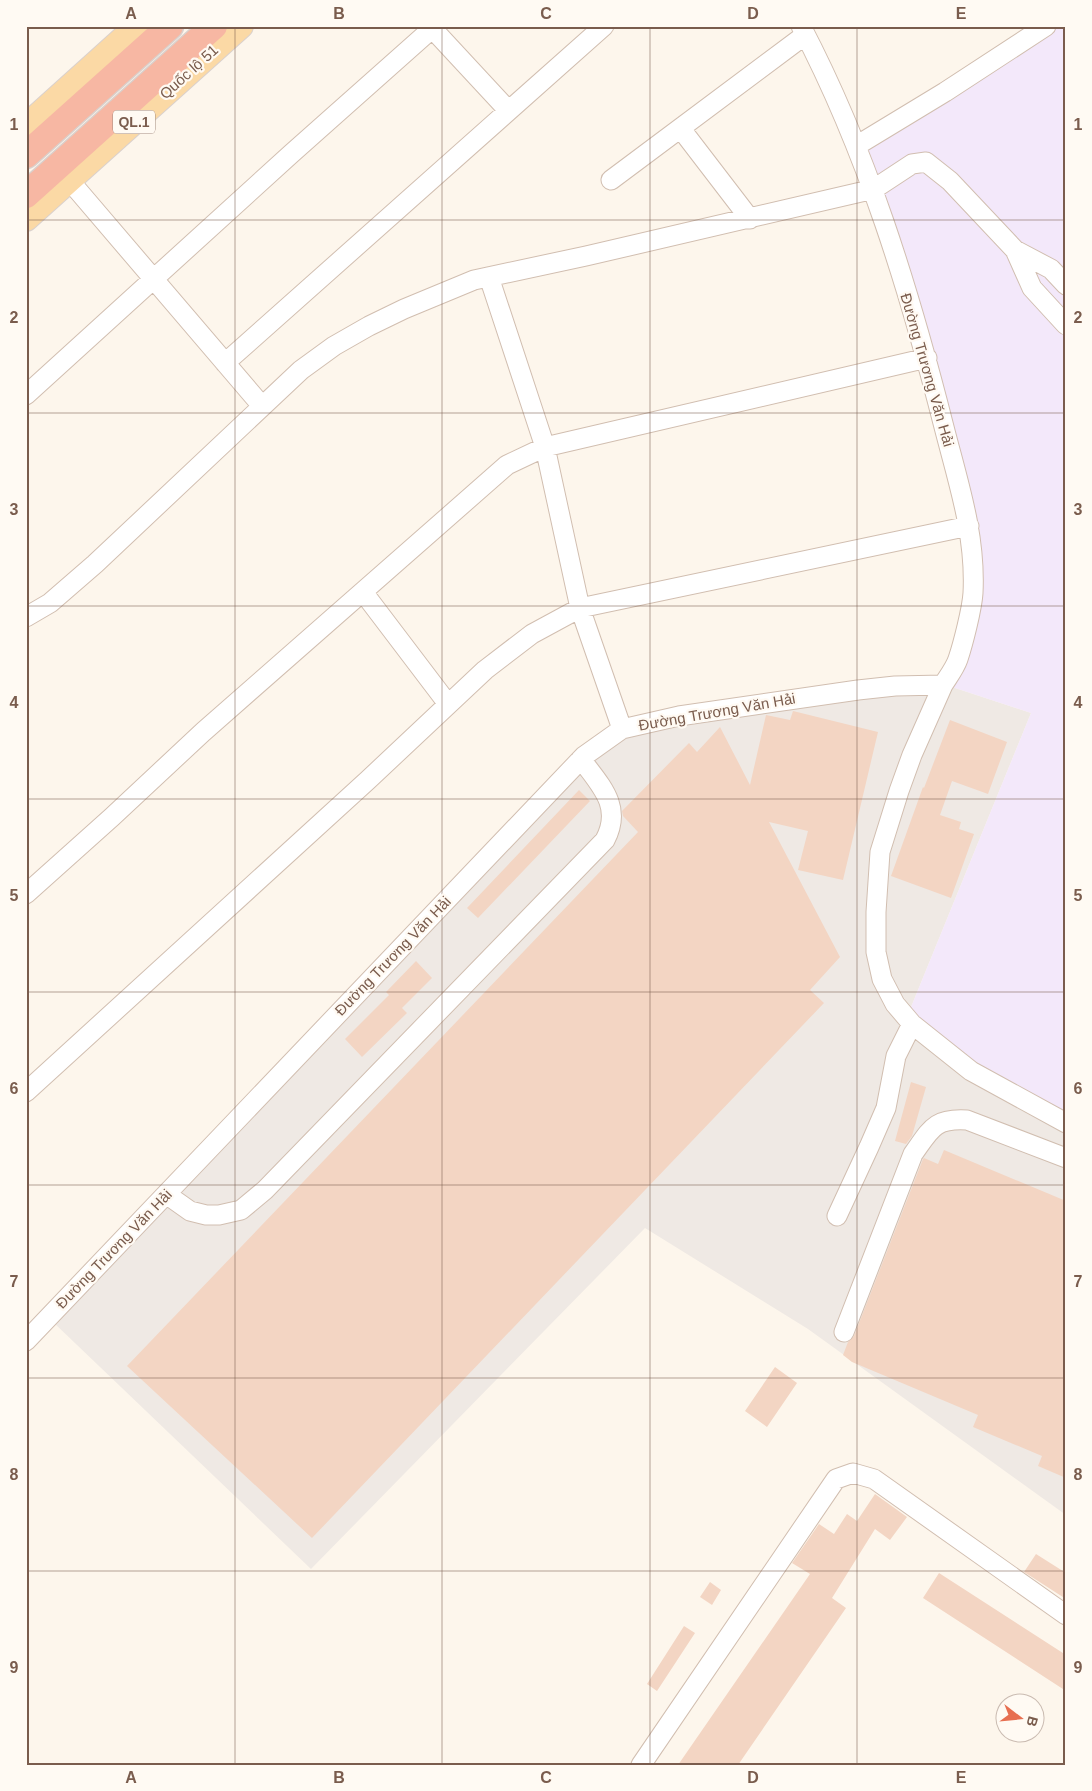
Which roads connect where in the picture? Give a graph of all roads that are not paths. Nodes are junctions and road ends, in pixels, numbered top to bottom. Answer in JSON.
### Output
{"nodes":[{"id":1,"x":170,"y":26,"type":"edge"},
{"id":2,"x":214,"y":26,"type":"edge"},
{"id":3,"x":241,"y":26,"type":"edge"},
{"id":4,"x":604,"y":26,"type":"edge"},
{"id":5,"x":1046,"y":26,"type":"edge"},
{"id":6,"x":432,"y":27,"type":"edge"},
{"id":7,"x":803,"y":31,"type":"edge"},
{"id":8,"x":133,"y":40,"type":"edge"},
{"id":9,"x":508,"y":110,"type":"junction"},
{"id":10,"x":26,"y":126,"type":"edge"},
{"id":11,"x":681,"y":129,"type":"junction"},
{"id":12,"x":856,"y":146,"type":"junction"},
{"id":13,"x":26,"y":156,"type":"edge"},
{"id":14,"x":64,"y":173,"type":"junction"},
{"id":15,"x":611,"y":180,"type":"dead end"},
{"id":16,"x":874,"y":189,"type":"junction"},
{"id":17,"x":26,"y":195,"type":"edge"},
{"id":18,"x":26,"y":219,"type":"edge"},
{"id":19,"x":750,"y":219,"type":"junction"},
{"id":20,"x":1015,"y":250,"type":"junction"},
{"id":21,"x":489,"y":277,"type":"junction"},
{"id":22,"x":154,"y":280,"type":"junction"},
{"id":23,"x":1066,"y":285,"type":"edge"},
{"id":24,"x":1066,"y":325,"type":"edge"},
{"id":25,"x":927,"y":358,"type":"junction"},
{"id":26,"x":225,"y":363,"type":"junction"},
{"id":27,"x":26,"y":395,"type":"edge"},
{"id":28,"x":262,"y":406,"type":"junction"},
{"id":29,"x":545,"y":447,"type":"junction"},
{"id":30,"x":969,"y":526,"type":"junction"},
{"id":31,"x":363,"y":592,"type":"junction"},
{"id":32,"x":580,"y":608,"type":"junction"},
{"id":33,"x":26,"y":617,"type":"edge"},
{"id":34,"x":943,"y":685,"type":"junction"},
{"id":35,"x":448,"y":704,"type":"junction"},
{"id":36,"x":622,"y":729,"type":"junction"},
{"id":37,"x":581,"y":759,"type":"junction"},
{"id":38,"x":26,"y":894,"type":"edge"},
{"id":39,"x":912,"y":1024,"type":"junction"},
{"id":40,"x":26,"y":1092,"type":"edge"},
{"id":41,"x":1066,"y":1122,"type":"edge"},
{"id":42,"x":1066,"y":1158,"type":"edge"},
{"id":43,"x":166,"y":1194,"type":"junction"},
{"id":44,"x":837,"y":1216,"type":"dead end"},
{"id":45,"x":844,"y":1332,"type":"dead end"},
{"id":46,"x":26,"y":1341,"type":"edge"},
{"id":47,"x":1066,"y":1614,"type":"edge"},
{"id":48,"x":641,"y":1765,"type":"edge"}],
"edges":[{"from":1,"to":8,"type":"highway"},
{"from":2,"to":14,"type":"highway","name":"Quốc lộ 51","number":"QL.1"},
{"from":3,"to":14,"type":"main road","name":"Quốc lộ 51","number":"QL.1"},
{"from":4,"to":9,"type":"street"},
{"from":5,"to":12,"type":"street"},
{"from":6,"to":9,"type":"street"},
{"from":6,"to":22,"type":"street"},
{"from":7,"to":11,"type":"street"},
{"from":7,"to":12,"type":"street","name":"Đường Trương Văn Hải"},
{"from":8,"to":10,"type":"main road"},
{"from":8,"to":13,"type":"highway"},
{"from":9,"to":26,"type":"street"},
{"from":11,"to":15,"type":"street"},
{"from":11,"to":19,"type":"street"},
{"from":12,"to":16,"type":"street","name":"Đường Trương Văn Hải"},
{"from":14,"to":17,"type":"highway","name":"Quốc lộ 51","number":"QL.1"},
{"from":14,"to":18,"type":"main road","name":"Quốc lộ 51","number":"QL.1"},
{"from":14,"to":22,"type":"street"},
{"from":16,"to":19,"type":"street"},
{"from":16,"to":20,"type":"street"},
{"from":16,"to":25,"type":"street","name":"Đường Trương Văn Hải"},
{"from":19,"to":21,"type":"street"},
{"from":20,"to":23,"type":"street"},
{"from":20,"to":24,"type":"street"},
{"from":21,"to":28,"type":"street"},
{"from":21,"to":29,"type":"street"},
{"from":22,"to":26,"type":"street"},
{"from":22,"to":27,"type":"street"},
{"from":25,"to":29,"type":"street"},
{"from":25,"to":30,"type":"street","name":"Đường Trương Văn Hải"},
{"from":26,"to":28,"type":"street"},
{"from":28,"to":33,"type":"street"},
{"from":29,"to":31,"type":"street"},
{"from":29,"to":32,"type":"street"},
{"from":30,"to":32,"type":"street"},
{"from":30,"to":34,"type":"street","name":"Đường Trương Văn Hải"},
{"from":31,"to":35,"type":"street"},
{"from":31,"to":38,"type":"street"},
{"from":32,"to":35,"type":"street"},
{"from":32,"to":36,"type":"street"},
{"from":34,"to":36,"type":"street","name":"Đường Trương Văn Hải"},
{"from":34,"to":39,"type":"street"},
{"from":35,"to":40,"type":"street"},
{"from":36,"to":37,"type":"street","name":"Đường Trương Văn Hải"},
{"from":37,"to":43,"type":"street","name":"Đường Trương Văn Hải"},
{"from":37,"to":43,"type":"street"},
{"from":39,"to":41,"type":"street"},
{"from":39,"to":44,"type":"street"},
{"from":42,"to":45,"type":"street"},
{"from":43,"to":46,"type":"street","name":"Đường Trương Văn Hải"},
{"from":47,"to":48,"type":"street"}]}
